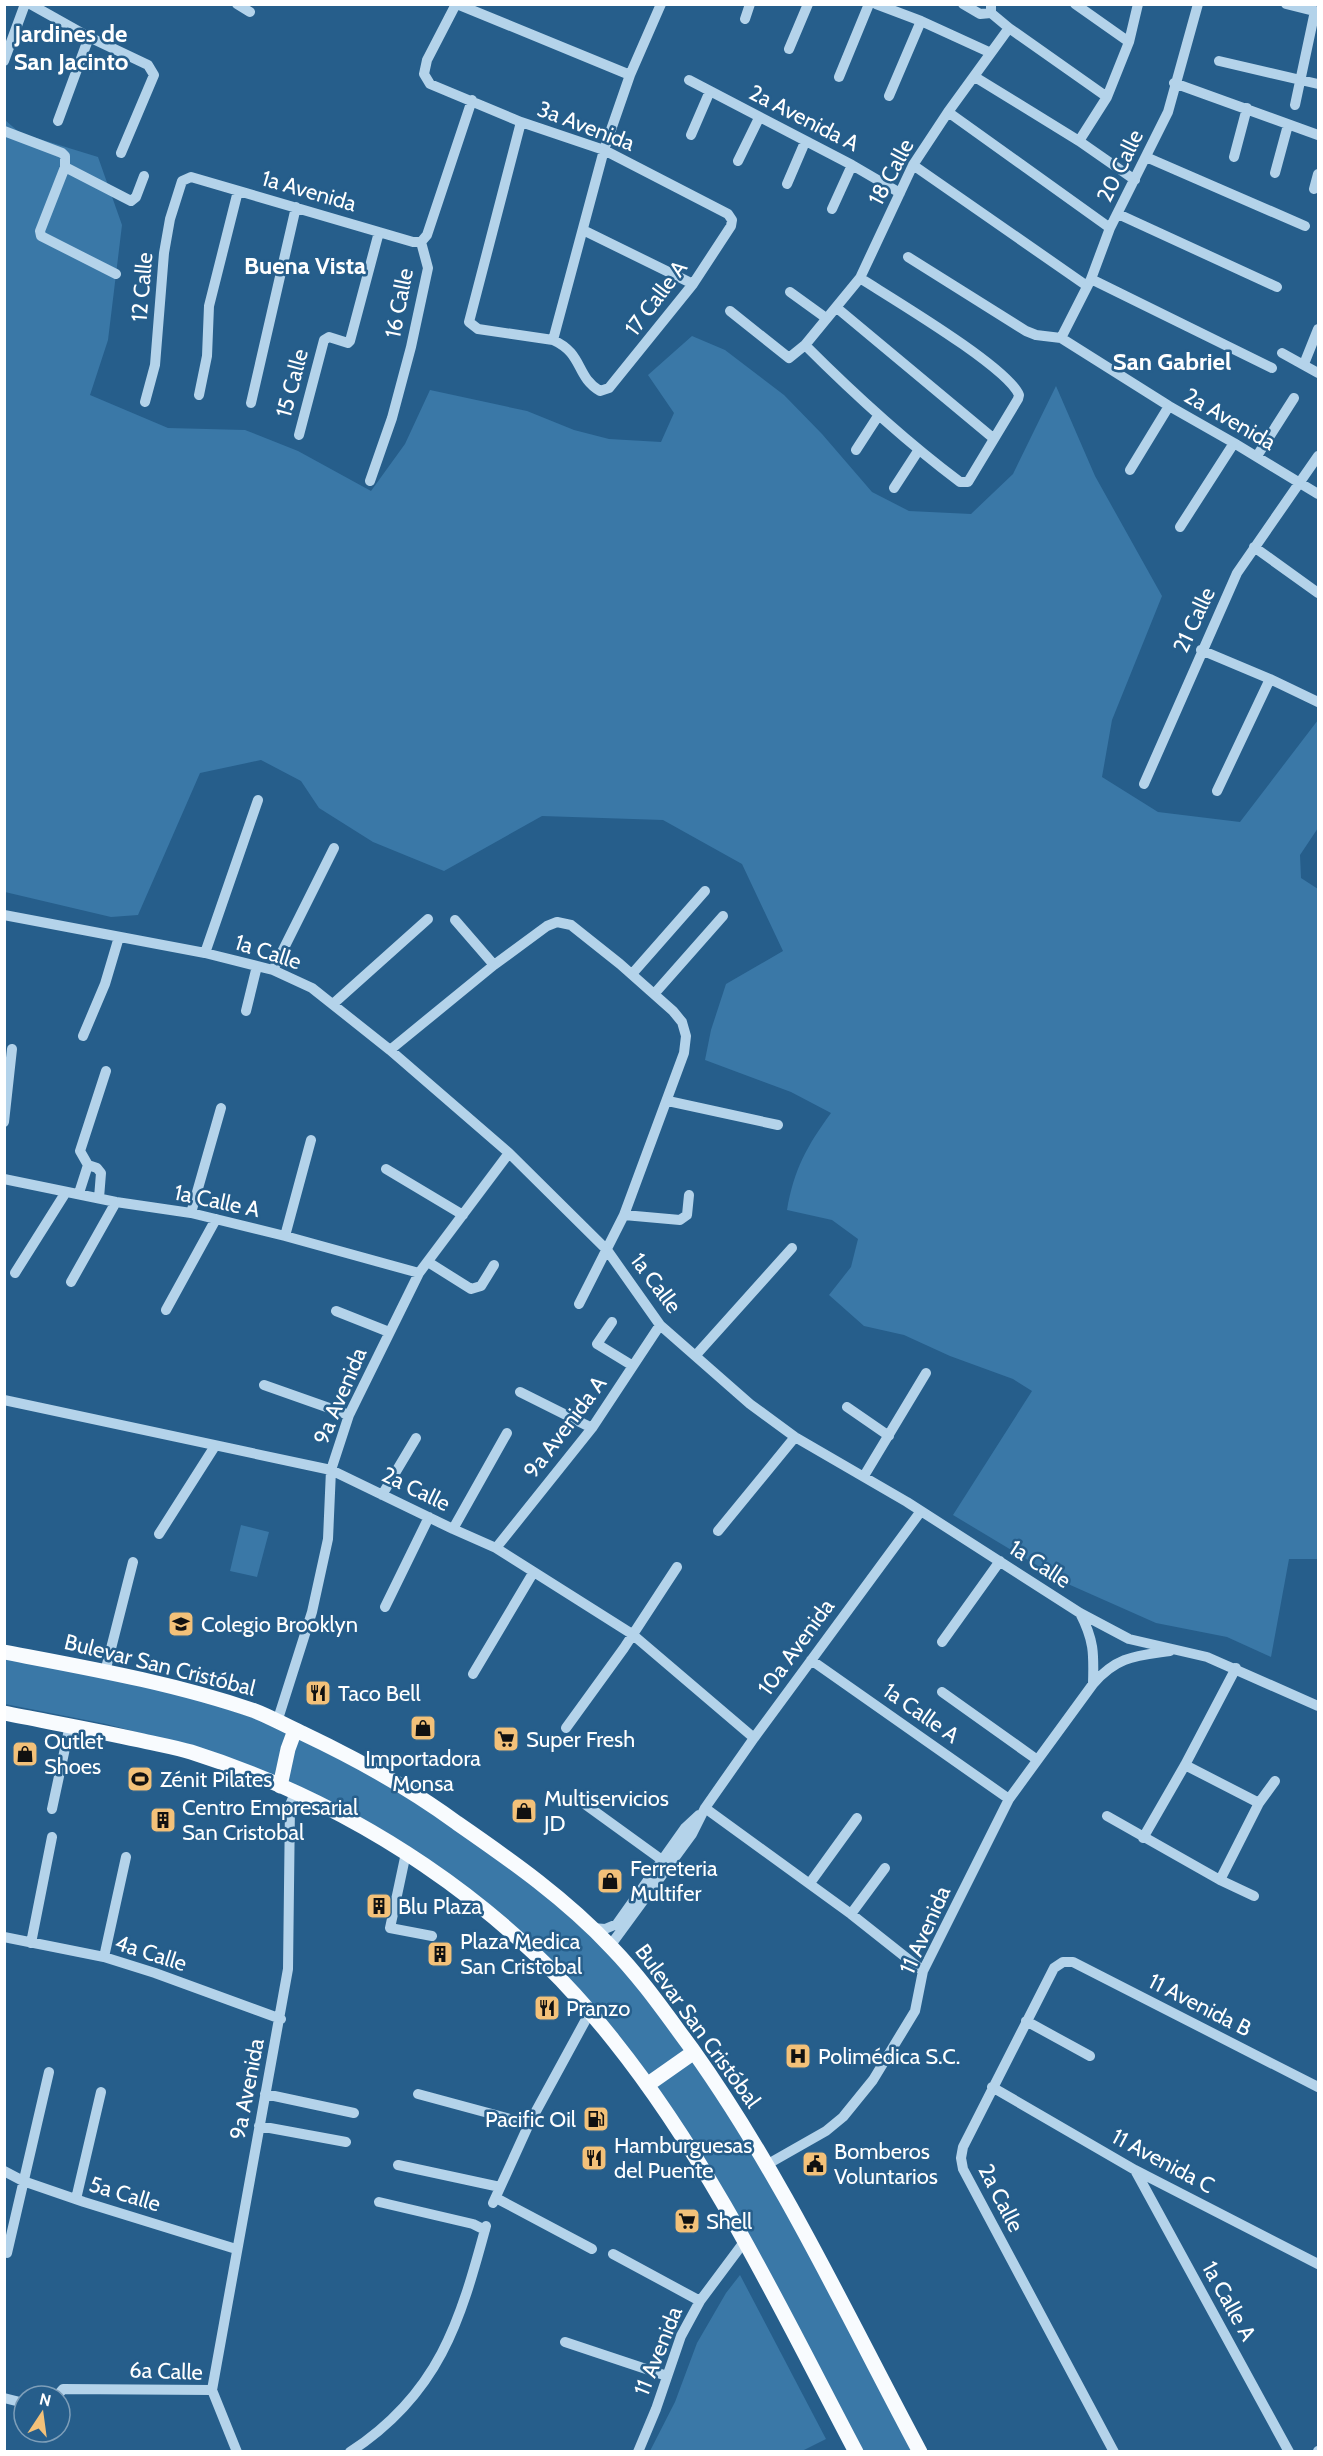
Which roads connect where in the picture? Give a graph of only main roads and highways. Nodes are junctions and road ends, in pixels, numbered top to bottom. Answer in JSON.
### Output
{"nodes":[{"id":1,"x":4,"y":1652,"type":"edge"},
{"id":2,"x":4,"y":1713,"type":"edge"},
{"id":3,"x":295,"y":1730,"type":"junction"},
{"id":4,"x":280,"y":1786,"type":"junction"},
{"id":5,"x":694,"y":2052,"type":"junction"},
{"id":6,"x":647,"y":2085,"type":"junction"},
{"id":7,"x":856,"y":2451,"type":"edge"},
{"id":8,"x":920,"y":2451,"type":"edge"}],
"edges":[{"from":1,"to":3,"type":"main road","name":"Bulevar San Cristóbal"},
{"from":2,"to":4,"type":"main road"},
{"from":3,"to":4,"type":"main road"},
{"from":3,"to":5,"type":"main road","name":"Bulevar San Cristóbal"},
{"from":4,"to":6,"type":"main road"},
{"from":5,"to":6,"type":"main road"},
{"from":5,"to":8,"type":"main road","name":"Bulevar San Cristóbal"},
{"from":6,"to":7,"type":"main road"}]}
